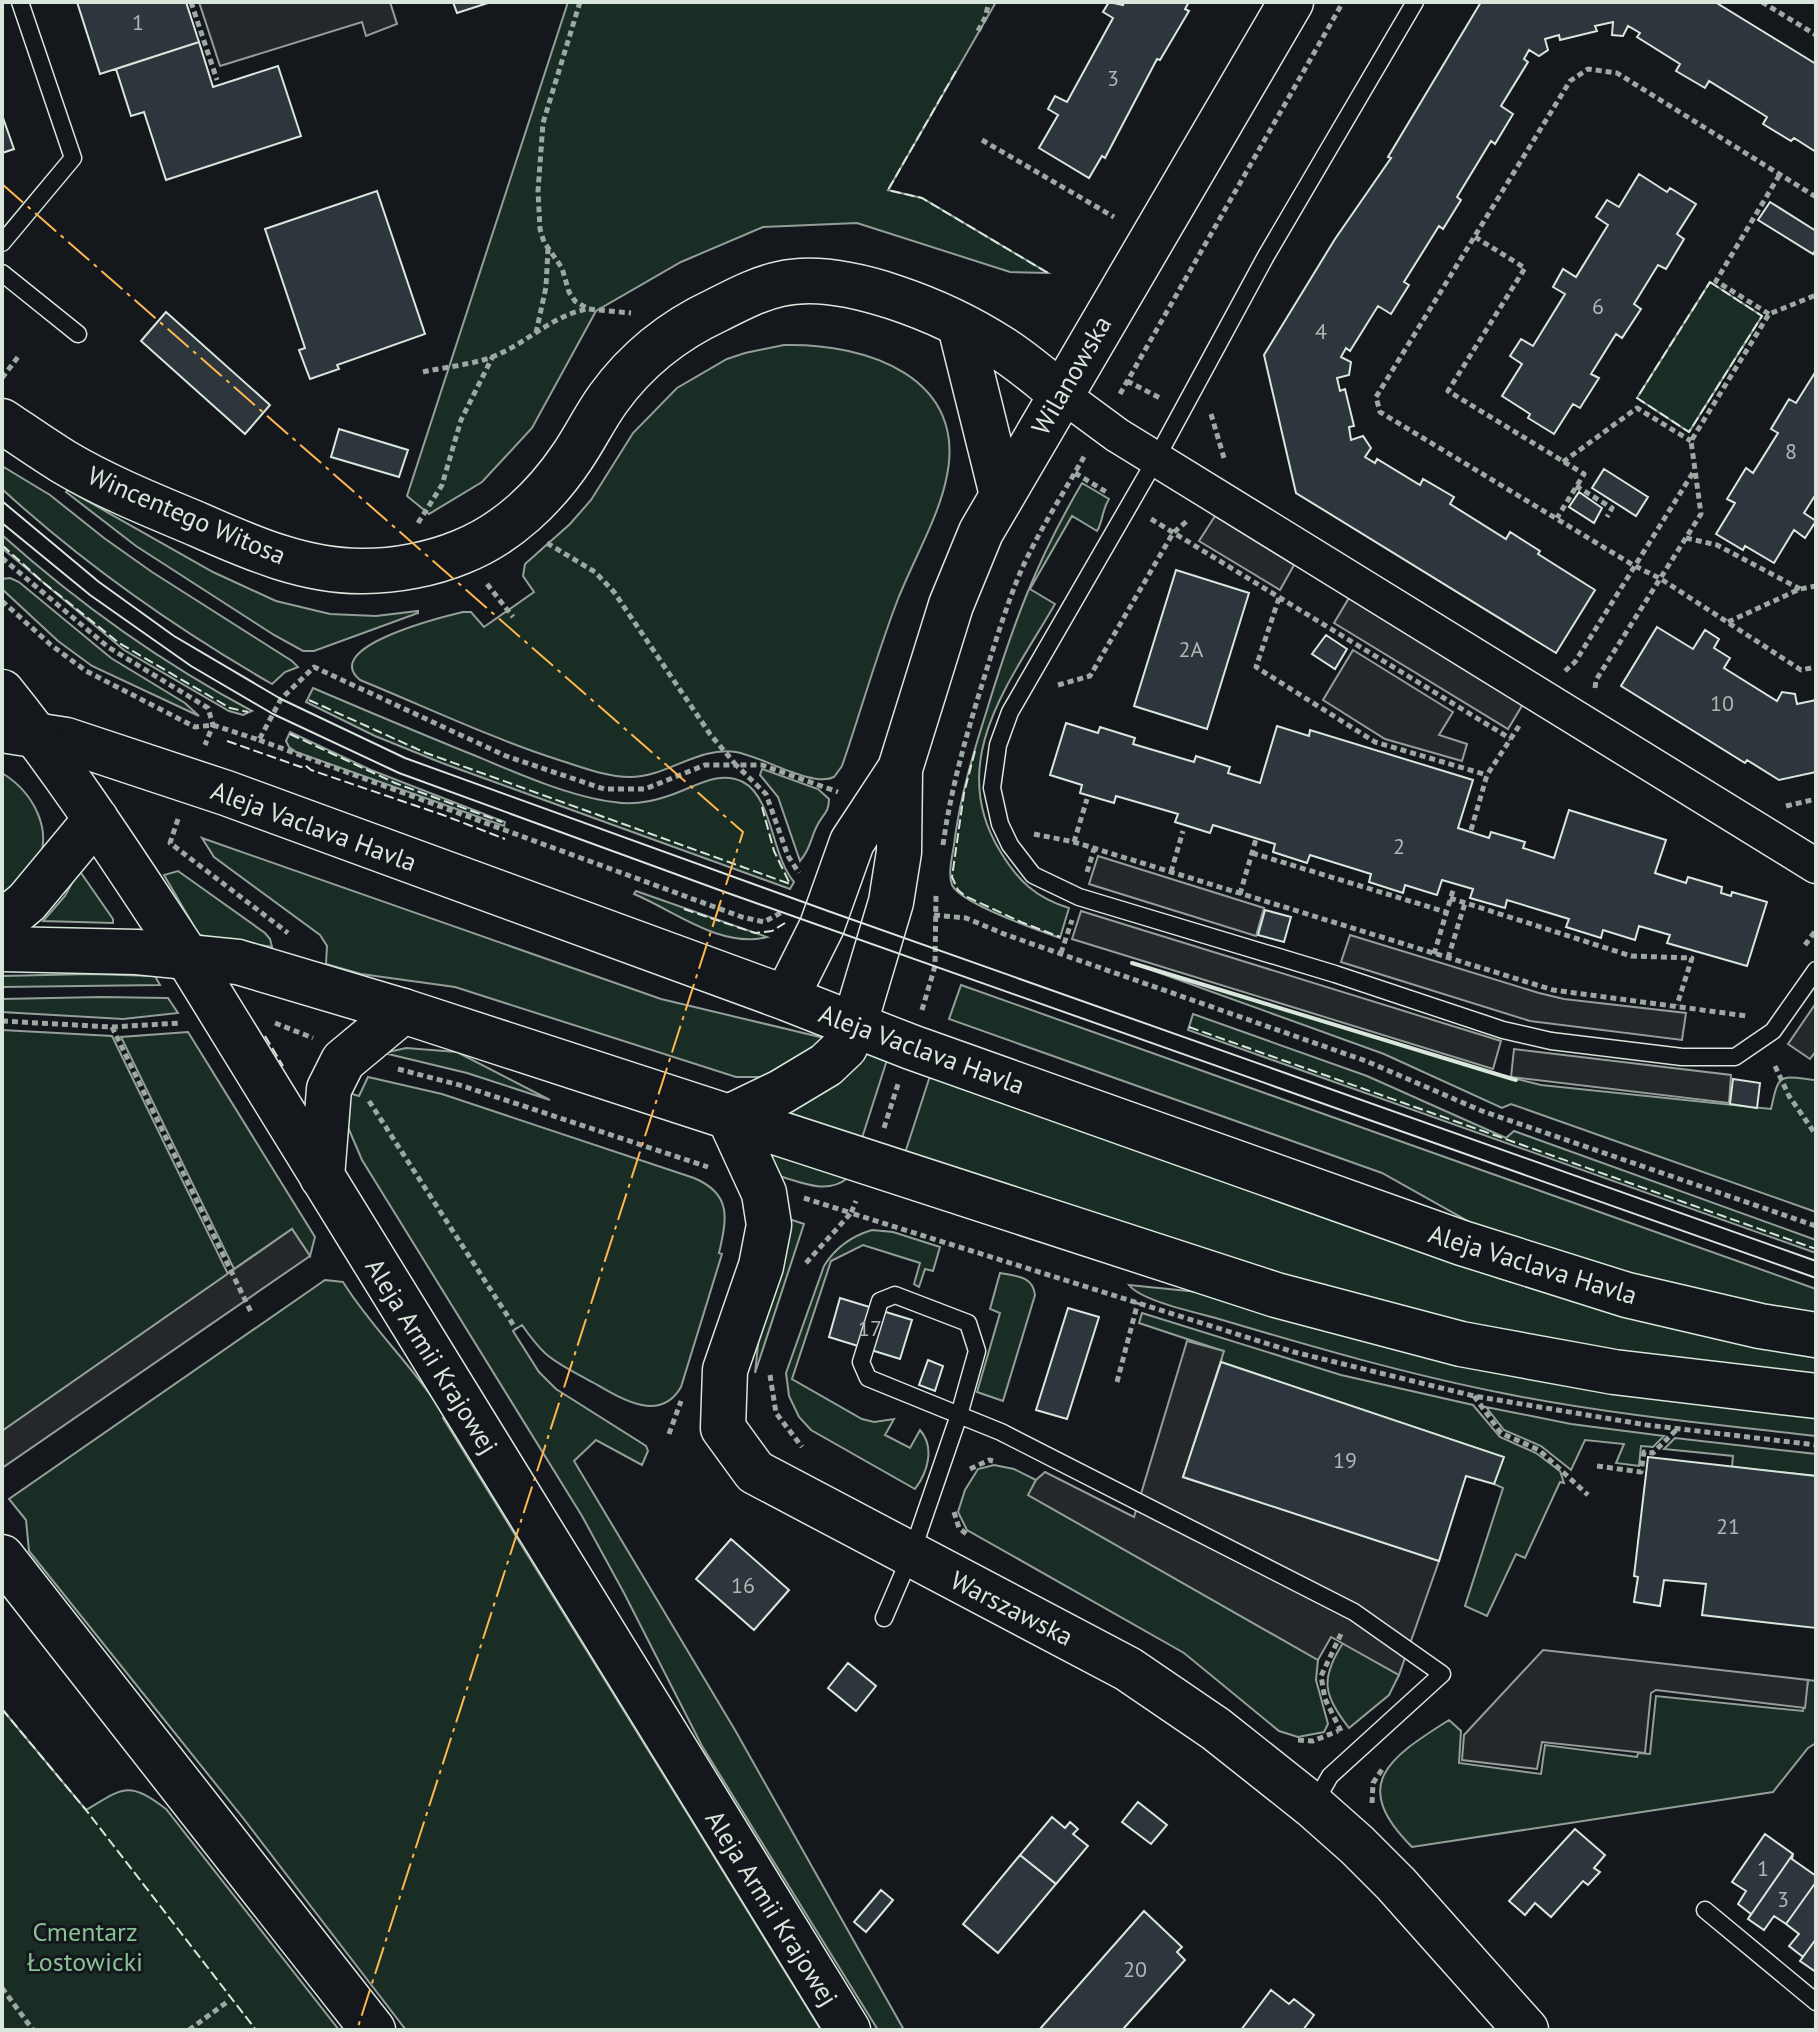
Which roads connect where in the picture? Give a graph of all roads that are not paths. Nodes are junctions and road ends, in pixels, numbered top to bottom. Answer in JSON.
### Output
{"nodes":[{"id":1,"x":20,"y":2,"type":"edge"},
{"id":2,"x":1291,"y":2,"type":"edge"},
{"id":3,"x":1415,"y":2,"type":"edge"},
{"id":4,"x":2,"y":243,"type":"edge"},
{"id":5,"x":2,"y":273,"type":"edge"},
{"id":6,"x":960,"y":326,"type":"junction"},
{"id":7,"x":78,"y":334,"type":"dead end"},
{"id":8,"x":1060,"y":393,"type":"junction"},
{"id":9,"x":2,"y":421,"type":"edge"},
{"id":10,"x":1156,"y":459,"type":"junction"},
{"id":11,"x":1002,"y":495,"type":"junction"},
{"id":12,"x":2,"y":692,"type":"edge"},
{"id":13,"x":19,"y":733,"type":"edge"},
{"id":14,"x":900,"y":769,"type":"junction"},
{"id":15,"x":96,"y":819,"type":"junction"},
{"id":16,"x":1816,"y":866,"type":"edge"},
{"id":17,"x":2,"y":923,"type":"edge"},
{"id":18,"x":2,"y":949,"type":"edge"},
{"id":19,"x":186,"y":955,"type":"junction"},
{"id":20,"x":1816,"y":970,"type":"edge"},
{"id":21,"x":786,"y":998,"type":"junction"},
{"id":22,"x":403,"y":1011,"type":"junction"},
{"id":23,"x":854,"y":1026,"type":"junction"},
{"id":24,"x":729,"y":1117,"type":"junction"},
{"id":25,"x":322,"y":1177,"type":"junction"},
{"id":26,"x":1816,"y":1335,"type":"edge"},
{"id":27,"x":1816,"y":1396,"type":"edge"},
{"id":28,"x":959,"y":1415,"type":"junction"},
{"id":29,"x":911,"y":1555,"type":"junction"},
{"id":30,"x":2,"y":1557,"type":"edge"},
{"id":31,"x":884,"y":1618,"type":"dead end"},
{"id":32,"x":1313,"y":1806,"type":"junction"},
{"id":33,"x":1705,"y":1910,"type":"dead end"},
{"id":34,"x":1816,"y":2002,"type":"edge"},
{"id":35,"x":1521,"y":2028,"type":"edge"},
{"id":36,"x":373,"y":2030,"type":"edge"},
{"id":37,"x":848,"y":2030,"type":"edge"}],
"edges":[{"from":1,"to":4,"type":"lane"},
{"from":2,"to":8,"type":"main road","name":"Wilanowska"},
{"from":3,"to":10,"type":"lane"},
{"from":5,"to":7,"type":"lane"},
{"from":6,"to":8,"type":"main road","name":"Wincentego Witosa"},
{"from":6,"to":9,"type":"main road","name":"Wincentego Witosa"},
{"from":6,"to":11,"type":"main road"},
{"from":8,"to":10,"type":"street"},
{"from":8,"to":11,"type":"main road","name":"Wilanowska"},
{"from":10,"to":16,"type":"street"},
{"from":10,"to":20,"type":"lane"},
{"from":11,"to":14,"type":"main road","name":"Wilanowska"},
{"from":12,"to":13,"type":"main road","name":"Aleja Armii Krajowej"},
{"from":13,"to":15,"type":"main road","name":"Aleja Armii Krajowej"},
{"from":13,"to":21,"type":"main road","name":"Aleja Vaclava Havla"},
{"from":14,"to":21,"type":"main road","name":"Wilanowska"},
{"from":14,"to":23,"type":"main road","name":"Wilanowska"},
{"from":15,"to":17,"type":"main road"},
{"from":15,"to":19,"type":"main road","name":"Aleja Armii Krajowej"},
{"from":18,"to":19,"type":"main road"},
{"from":19,"to":22,"type":"main road"},
{"from":19,"to":25,"type":"main road","name":"Aleja Armii Krajowej"},
{"from":21,"to":23,"type":"main road","name":"Aleja Vaclava Havla"},
{"from":22,"to":24,"type":"main road"},
{"from":22,"to":25,"type":"main road"},
{"from":23,"to":24,"type":"main road","name":"Wilanowska"},
{"from":23,"to":26,"type":"main road","name":"Aleja Vaclava Havla"},
{"from":24,"to":27,"type":"main road"},
{"from":24,"to":29,"type":"main road","name":"Warszawska"},
{"from":25,"to":37,"type":"main road","name":"Aleja Armii Krajowej"},
{"from":28,"to":28,"type":"lane"},
{"from":28,"to":29,"type":"lane"},
{"from":28,"to":32,"type":"lane"},
{"from":29,"to":31,"type":"lane"},
{"from":29,"to":32,"type":"main road","name":"Warszawska"},
{"from":30,"to":36,"type":"main road"},
{"from":32,"to":35,"type":"main road","name":"Warszawska"},
{"from":33,"to":34,"type":"lane"}]}
